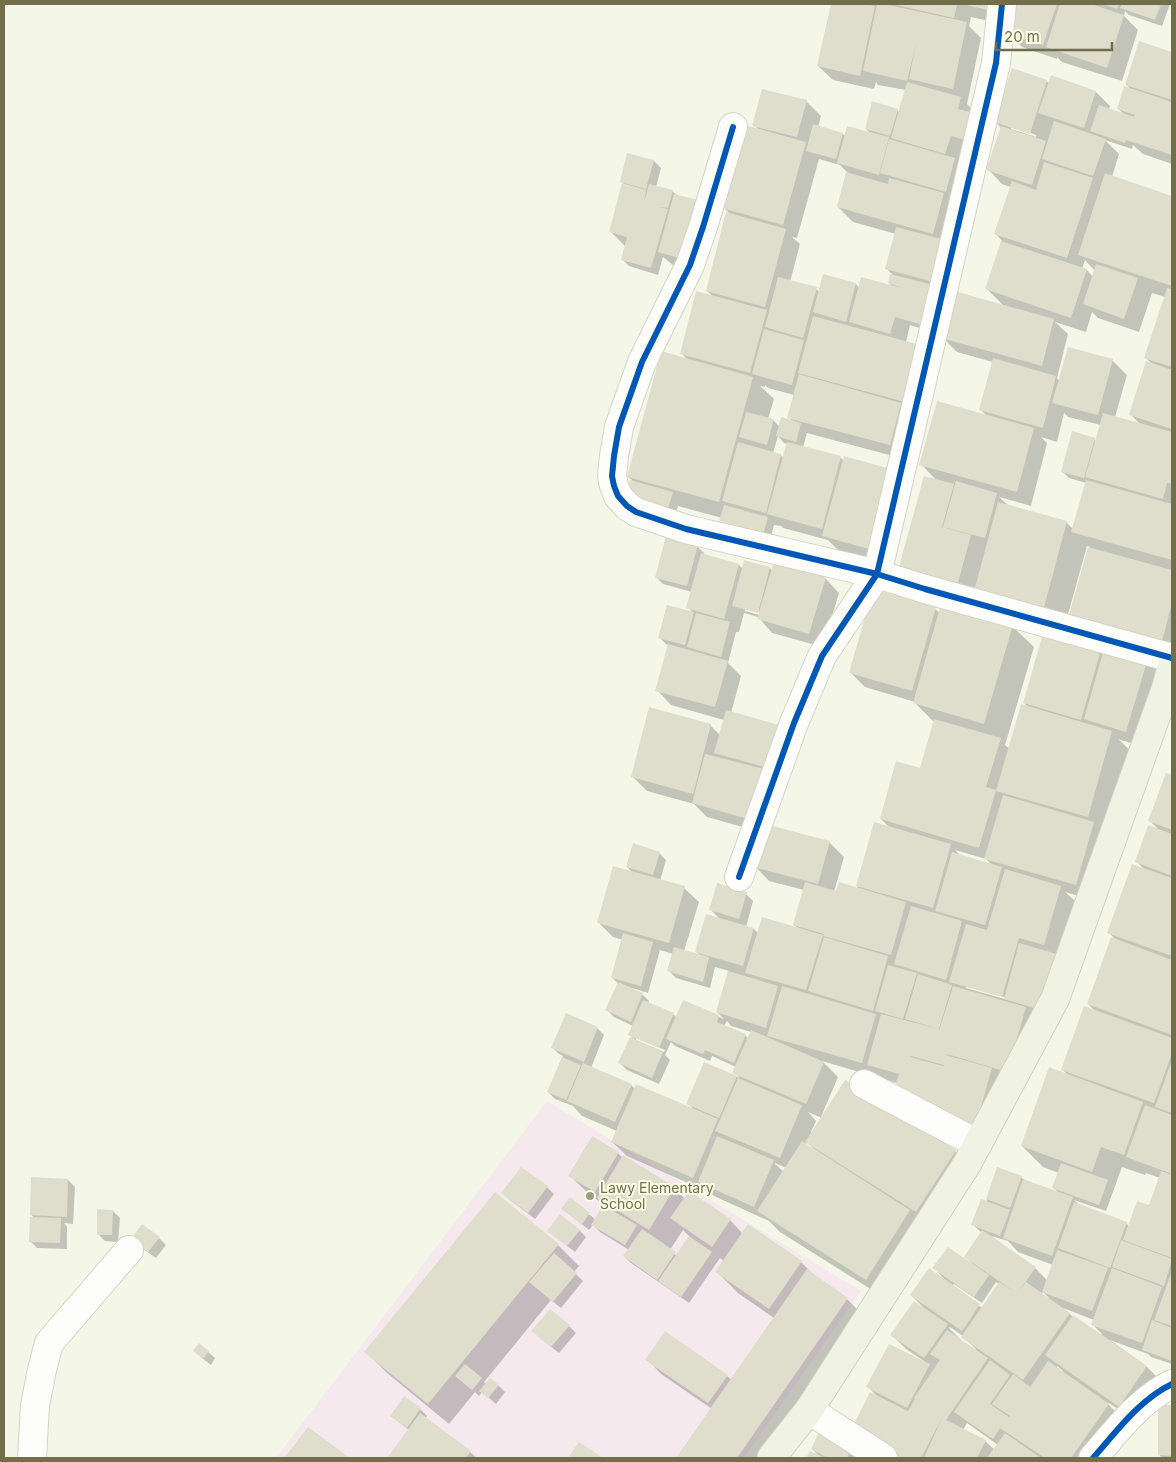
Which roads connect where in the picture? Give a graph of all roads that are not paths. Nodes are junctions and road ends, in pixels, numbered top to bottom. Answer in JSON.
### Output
{"nodes":[{"id":1,"x":1002,"y":4,"type":"edge"},
{"id":2,"x":733,"y":127,"type":"dead end"},
{"id":3,"x":877,"y":574,"type":"junction"},
{"id":4,"x":1172,"y":658,"type":"edge"},
{"id":5,"x":1170,"y":681,"type":"edge"},
{"id":6,"x":739,"y":877,"type":"dead end"},
{"id":7,"x":864,"y":1084,"type":"dead end"},
{"id":8,"x":978,"y":1144,"type":"junction"},
{"id":9,"x":129,"y":1250,"type":"dead end"},
{"id":10,"x":1172,"y":1384,"type":"edge"},
{"id":11,"x":809,"y":1410,"type":"junction"},
{"id":12,"x":32,"y":1458,"type":"edge"},
{"id":13,"x":771,"y":1458,"type":"edge"},
{"id":14,"x":883,"y":1458,"type":"edge"},
{"id":15,"x":1093,"y":1458,"type":"edge"}],
"edges":[{"from":1,"to":3,"type":"street"},
{"from":2,"to":3,"type":"street"},
{"from":3,"to":4,"type":"street"},
{"from":3,"to":6,"type":"street"},
{"from":5,"to":8,"type":"main road"},
{"from":7,"to":8,"type":"street"},
{"from":8,"to":11,"type":"main road"},
{"from":9,"to":12,"type":"street"},
{"from":10,"to":15,"type":"street"},
{"from":11,"to":13,"type":"main road"},
{"from":11,"to":14,"type":"street"}]}
